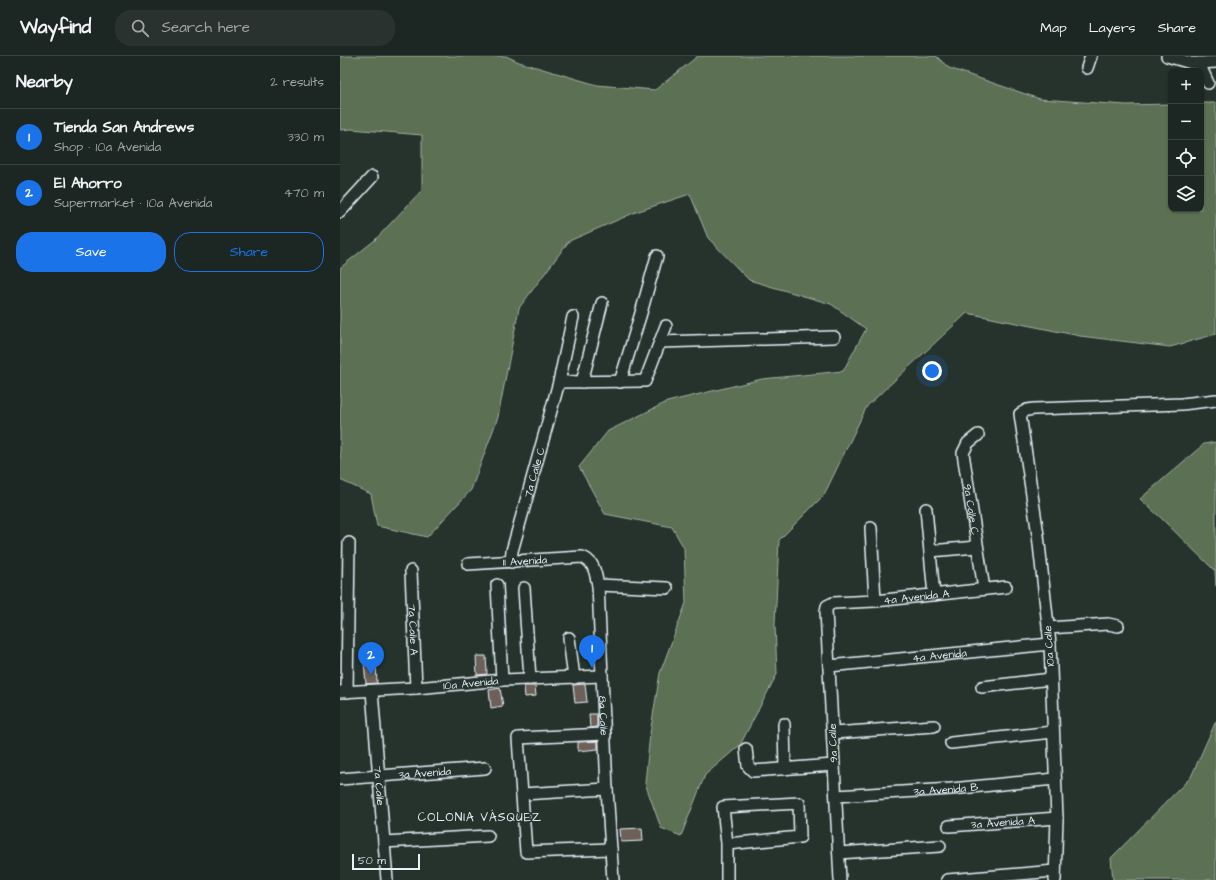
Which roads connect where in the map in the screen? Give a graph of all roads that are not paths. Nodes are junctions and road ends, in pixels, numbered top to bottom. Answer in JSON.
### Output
{"nodes":[{"id":1,"x":1092,"y":56,"type":"edge"},
{"id":2,"x":1166,"y":56,"type":"edge"},
{"id":3,"x":1216,"y":62,"type":"edge"},
{"id":4,"x":1199,"y":63,"type":"junction"},
{"id":5,"x":1087,"y":68,"type":"dead end"},
{"id":6,"x":1208,"y":83,"type":"dead end"},
{"id":7,"x":372,"y":177,"type":"dead end"},
{"id":8,"x":340,"y":212,"type":"edge"},
{"id":9,"x":657,"y":256,"type":"dead end"},
{"id":10,"x":602,"y":303,"type":"dead end"},
{"id":11,"x":573,"y":317,"type":"dead end"},
{"id":12,"x":666,"y":326,"type":"dead end"},
{"id":13,"x":834,"y":337,"type":"dead end"},
{"id":14,"x":660,"y":342,"type":"junction"},
{"id":15,"x":559,"y":382,"type":"junction"},
{"id":16,"x":582,"y":382,"type":"junction"},
{"id":17,"x":620,"y":382,"type":"junction"},
{"id":18,"x":1216,"y":400,"type":"edge"},
{"id":19,"x":978,"y":435,"type":"dead end"},
{"id":20,"x":926,"y":509,"type":"dead end"},
{"id":21,"x":871,"y":528,"type":"dead end"},
{"id":22,"x":349,"y":543,"type":"dead end"},
{"id":23,"x":977,"y":547,"type":"junction"},
{"id":24,"x":930,"y":551,"type":"junction"},
{"id":25,"x":582,"y":557,"type":"joint"},
{"id":26,"x":511,"y":562,"type":"junction"},
{"id":27,"x":468,"y":564,"type":"dead end"},
{"id":28,"x":411,"y":572,"type":"dead end"},
{"id":29,"x":497,"y":585,"type":"dead end"},
{"id":30,"x":598,"y":585,"type":"junction"},
{"id":31,"x":1006,"y":587,"type":"dead end"},
{"id":32,"x":524,"y":588,"type":"dead end"},
{"id":33,"x":667,"y":588,"type":"dead end"},
{"id":34,"x":984,"y":589,"type":"junction"},
{"id":35,"x":934,"y":595,"type":"junction"},
{"id":36,"x":875,"y":601,"type":"junction"},
{"id":37,"x":828,"y":606,"type":"joint"},
{"id":38,"x":1118,"y":626,"type":"dead end"},
{"id":39,"x":1048,"y":628,"type":"junction"},
{"id":40,"x":569,"y":638,"type":"dead end"},
{"id":41,"x":1050,"y":644,"type":"junction"},
{"id":42,"x":830,"y":666,"type":"junction"},
{"id":43,"x":602,"y":676,"type":"junction"},
{"id":44,"x":574,"y":678,"type":"junction"},
{"id":45,"x":530,"y":679,"type":"junction"},
{"id":46,"x":1051,"y":679,"type":"junction"},
{"id":47,"x":502,"y":680,"type":"junction"},
{"id":48,"x":982,"y":687,"type":"dead end"},
{"id":49,"x":416,"y":688,"type":"junction"},
{"id":50,"x":372,"y":691,"type":"junction"},
{"id":51,"x":344,"y":692,"type":"edge"},
{"id":52,"x":784,"y":724,"type":"dead end"},
{"id":53,"x":934,"y":726,"type":"dead end"},
{"id":54,"x":1053,"y":732,"type":"junction"},
{"id":55,"x":833,"y":733,"type":"junction"},
{"id":56,"x":605,"y":734,"type":"junction"},
{"id":57,"x":951,"y":743,"type":"dead end"},
{"id":58,"x":746,"y":749,"type":"dead end"},
{"id":59,"x":834,"y":765,"type":"junction"},
{"id":60,"x":485,"y":768,"type":"dead end"},
{"id":61,"x":785,"y":769,"type":"junction"},
{"id":62,"x":379,"y":777,"type":"junction"},
{"id":63,"x":340,"y":779,"type":"edge"},
{"id":64,"x":1055,"y":779,"type":"junction"},
{"id":65,"x":607,"y":789,"type":"junction"},
{"id":66,"x":522,"y":794,"type":"junction"},
{"id":67,"x":836,"y":796,"type":"junction"},
{"id":68,"x":1057,"y":818,"type":"junction"},
{"id":69,"x":949,"y":826,"type":"dead end"},
{"id":70,"x":488,"y":836,"type":"dead end"},
{"id":71,"x":384,"y":842,"type":"junction"},
{"id":72,"x":727,"y":844,"type":"junction"},
{"id":73,"x":940,"y":846,"type":"dead end"},
{"id":74,"x":611,"y":848,"type":"junction"},
{"id":75,"x":839,"y":853,"type":"junction"},
{"id":76,"x":1055,"y":876,"type":"edge"},
{"id":77,"x":387,"y":880,"type":"edge"},
{"id":78,"x":613,"y":880,"type":"edge"},
{"id":79,"x":727,"y":880,"type":"edge"},
{"id":80,"x":840,"y":880,"type":"edge"},
{"id":81,"x":947,"y":880,"type":"edge"}],
"edges":[{"from":1,"to":5,"type":"street"},
{"from":2,"to":4,"type":"street"},
{"from":3,"to":4,"type":"street"},
{"from":4,"to":6,"type":"street"},
{"from":7,"to":8,"type":"street"},
{"from":9,"to":17,"type":"street"},
{"from":10,"to":16,"type":"street"},
{"from":11,"to":15,"type":"street","name":"7a Calle C"},
{"from":12,"to":14,"type":"street"},
{"from":13,"to":14,"type":"street"},
{"from":14,"to":17,"type":"street"},
{"from":15,"to":16,"type":"street"},
{"from":15,"to":26,"type":"street","name":"7a Calle C"},
{"from":16,"to":17,"type":"street"},
{"from":18,"to":39,"type":"street","name":"10a Calle"},
{"from":19,"to":23,"type":"street","name":"9a Calle C"},
{"from":20,"to":24,"type":"street"},
{"from":21,"to":36,"type":"street"},
{"from":22,"to":51,"type":"street"},
{"from":23,"to":24,"type":"street"},
{"from":23,"to":34,"type":"street","name":"9a Calle C"},
{"from":24,"to":35,"type":"street"},
{"from":25,"to":26,"type":"street","name":"11 Avenida"},
{"from":25,"to":30,"type":"street","name":"8a Calle"},
{"from":26,"to":27,"type":"street","name":"11 Avenida"},
{"from":28,"to":49,"type":"street","name":"7a Calle A"},
{"from":29,"to":47,"type":"street"},
{"from":30,"to":33,"type":"street"},
{"from":30,"to":43,"type":"street","name":"8a Calle"},
{"from":31,"to":34,"type":"street","name":"4a Avenida A"},
{"from":32,"to":45,"type":"street"},
{"from":34,"to":35,"type":"street","name":"4a Avenida A"},
{"from":35,"to":36,"type":"street","name":"4a Avenida A"},
{"from":36,"to":37,"type":"street","name":"4a Avenida A"},
{"from":37,"to":42,"type":"street","name":"9a Calle"},
{"from":38,"to":39,"type":"street"},
{"from":39,"to":41,"type":"street","name":"10a Calle"},
{"from":40,"to":44,"type":"street"},
{"from":41,"to":42,"type":"street","name":"4a Avenida"},
{"from":41,"to":46,"type":"street","name":"10a Calle"},
{"from":42,"to":55,"type":"street","name":"9a Calle"},
{"from":43,"to":44,"type":"street","name":"10a Avenida"},
{"from":43,"to":56,"type":"street","name":"8a Calle"},
{"from":44,"to":45,"type":"street","name":"10a Avenida"},
{"from":45,"to":47,"type":"street","name":"10a Avenida"},
{"from":46,"to":48,"type":"street"},
{"from":46,"to":54,"type":"street","name":"10a Calle"},
{"from":47,"to":49,"type":"street","name":"10a Avenida"},
{"from":49,"to":50,"type":"street","name":"10a Avenida"},
{"from":50,"to":51,"type":"street","name":"10a Avenida"},
{"from":50,"to":62,"type":"street","name":"7a Calle"},
{"from":52,"to":61,"type":"street"},
{"from":53,"to":55,"type":"street"},
{"from":54,"to":57,"type":"street"},
{"from":54,"to":64,"type":"street","name":"10a Calle"},
{"from":55,"to":59,"type":"street","name":"9a Calle"},
{"from":56,"to":65,"type":"street","name":"8a Calle"},
{"from":56,"to":66,"type":"street"},
{"from":58,"to":61,"type":"street"},
{"from":59,"to":61,"type":"street"},
{"from":59,"to":67,"type":"street","name":"9a Calle"},
{"from":60,"to":62,"type":"street","name":"3a Avenida"},
{"from":62,"to":63,"type":"street","name":"3a Avenida"},
{"from":62,"to":71,"type":"street","name":"7a Calle"},
{"from":64,"to":67,"type":"street","name":"3a Avenida B"},
{"from":64,"to":68,"type":"street","name":"10a Calle"},
{"from":65,"to":66,"type":"street"},
{"from":65,"to":74,"type":"street","name":"8a Calle"},
{"from":66,"to":74,"type":"street"},
{"from":67,"to":75,"type":"street","name":"9a Calle"},
{"from":68,"to":69,"type":"street","name":"3a Avenida A"},
{"from":68,"to":76,"type":"street","name":"10a Calle"},
{"from":70,"to":71,"type":"street"},
{"from":71,"to":77,"type":"street","name":"7a Calle"},
{"from":72,"to":72,"type":"street"},
{"from":72,"to":79,"type":"street"},
{"from":73,"to":75,"type":"street"},
{"from":74,"to":78,"type":"street","name":"8a Calle"},
{"from":75,"to":80,"type":"street","name":"9a Calle"},
{"from":76,"to":81,"type":"street"}]}
